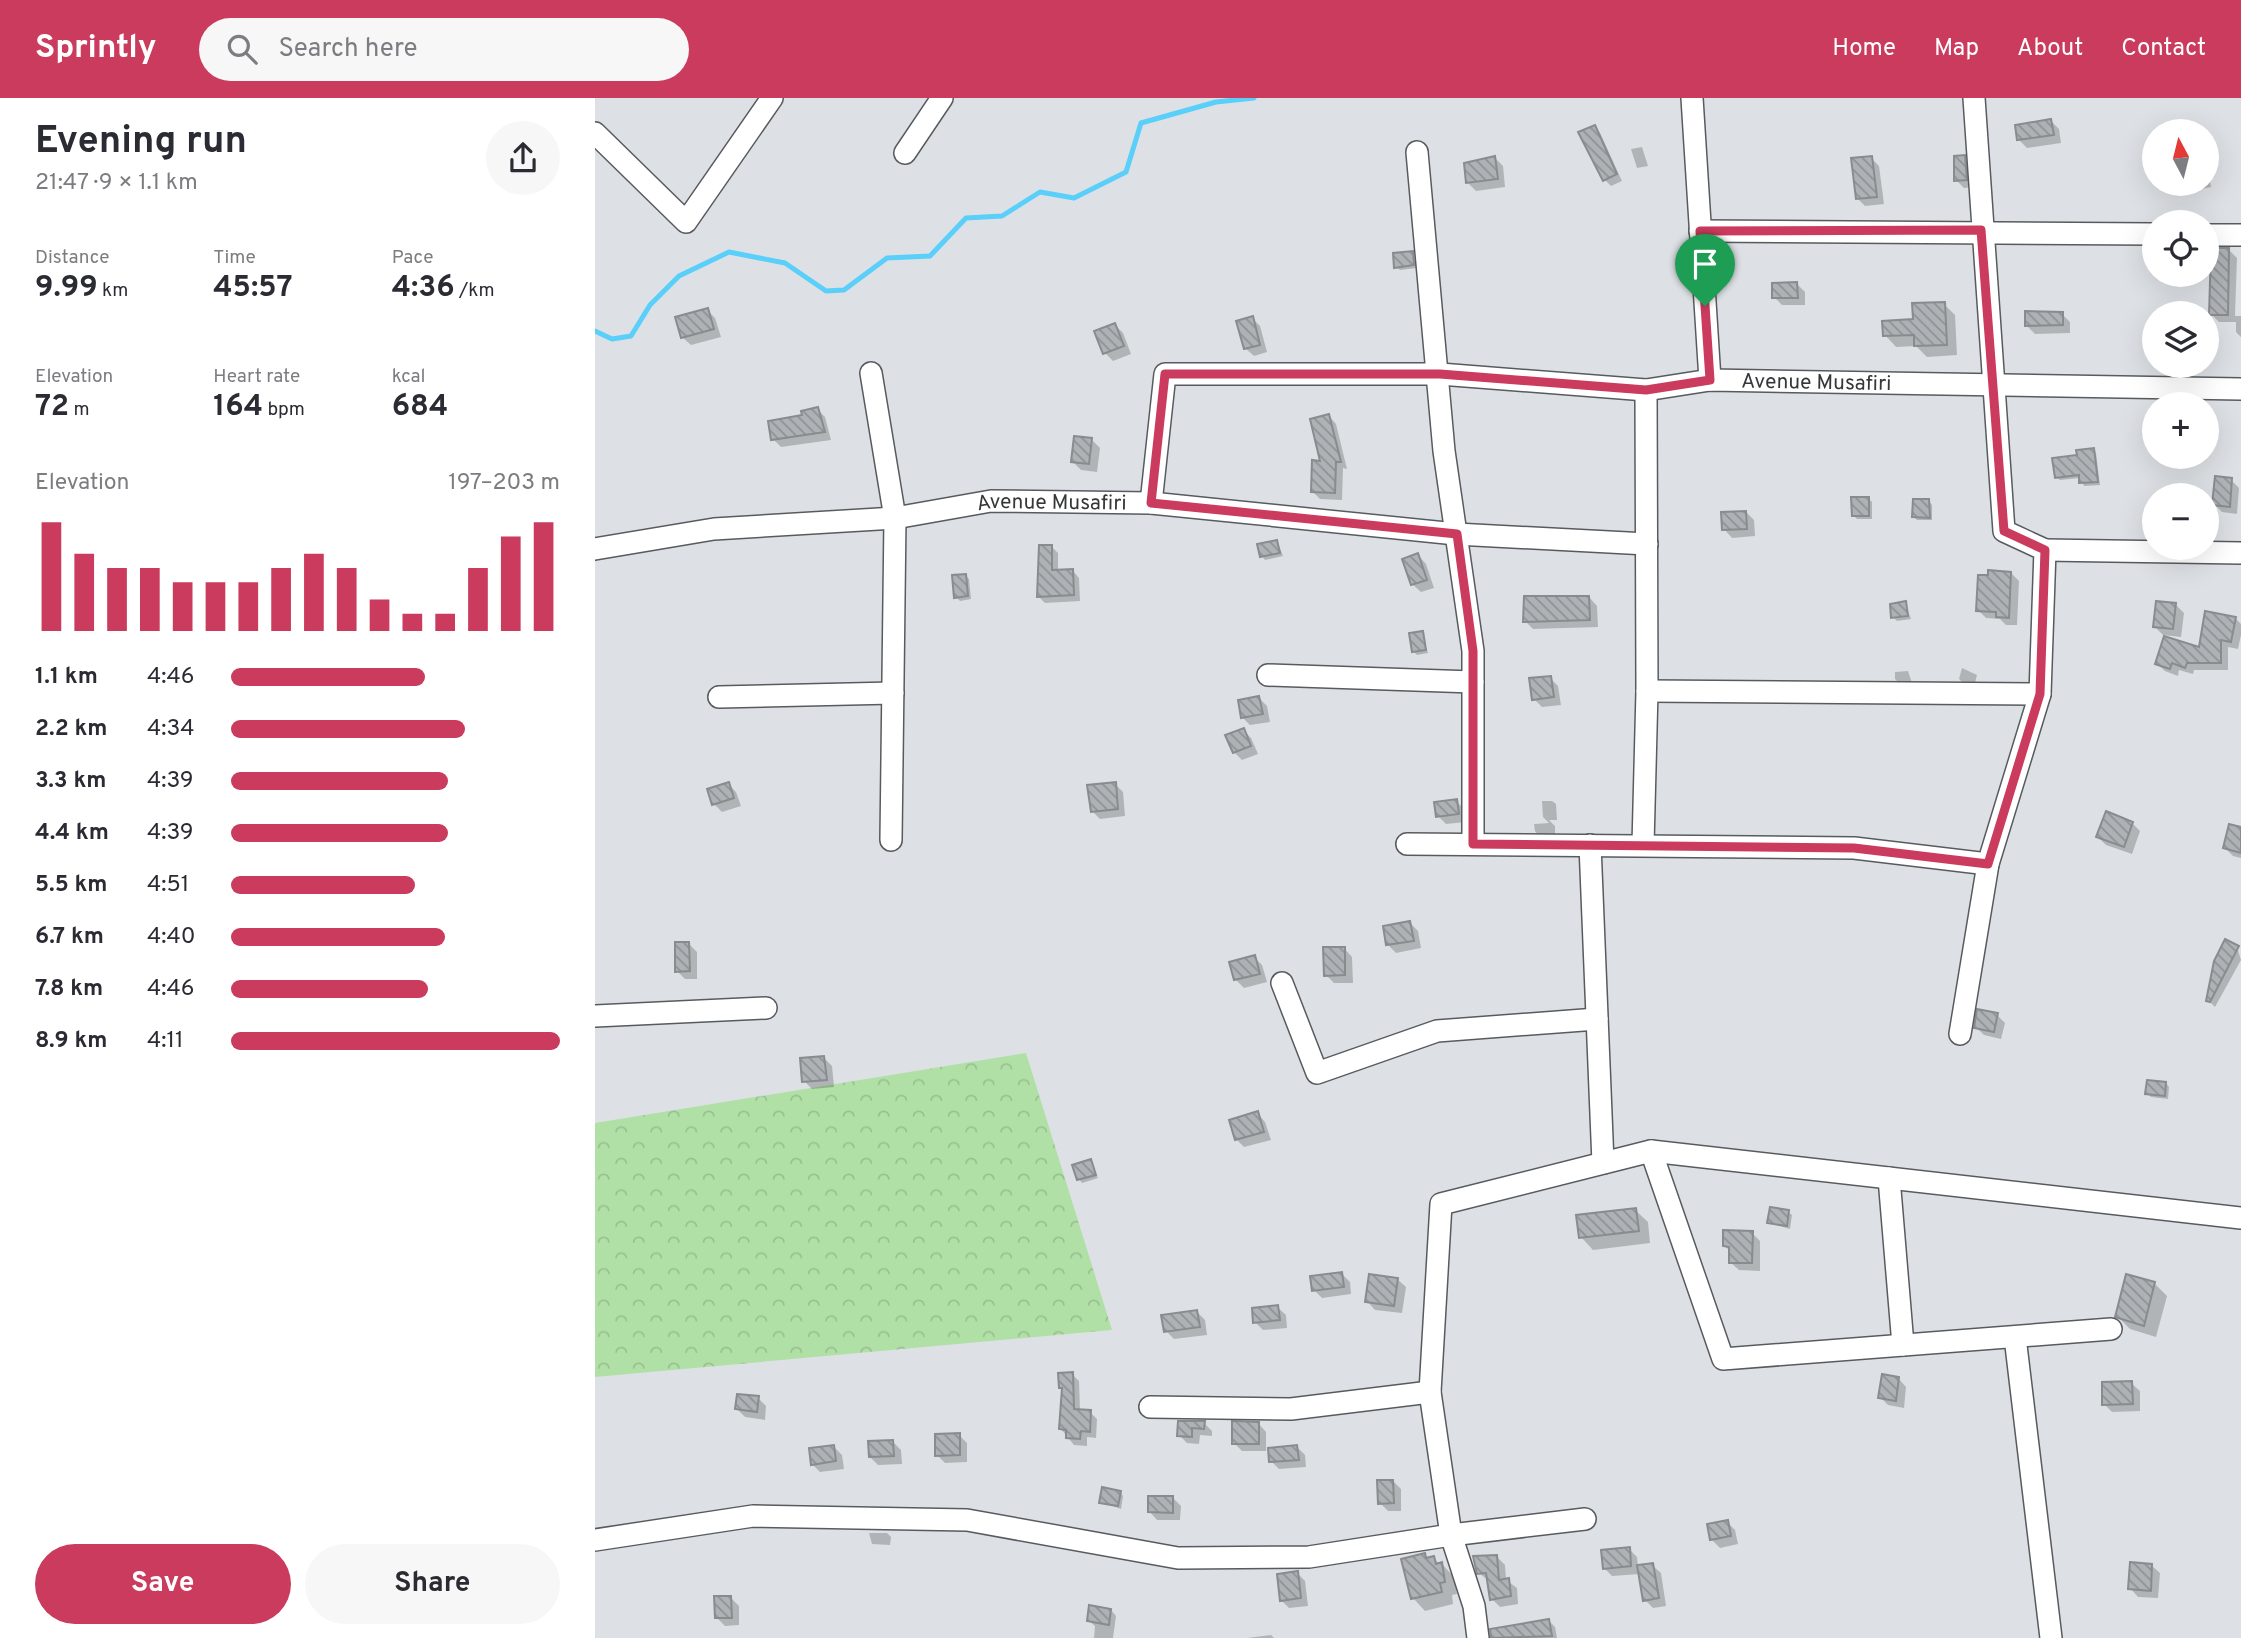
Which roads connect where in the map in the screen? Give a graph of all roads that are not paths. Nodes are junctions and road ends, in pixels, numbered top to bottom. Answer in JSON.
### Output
{"nodes":[{"id":1,"x":772,"y":98,"type":"edge"},
{"id":2,"x":942,"y":98,"type":"edge"},
{"id":3,"x":1692,"y":98,"type":"edge"},
{"id":4,"x":1974,"y":98,"type":"edge"},
{"id":5,"x":595,"y":132,"type":"edge"},
{"id":6,"x":1417,"y":152,"type":"dead end"},
{"id":7,"x":905,"y":153,"type":"dead end"},
{"id":8,"x":1981,"y":230,"type":"junction"},
{"id":9,"x":1700,"y":231,"type":"junction"},
{"id":10,"x":2142,"y":234,"type":"edge"},
{"id":11,"x":2219,"y":235,"type":"edge"},
{"id":12,"x":2241,"y":235,"type":"edge"},
{"id":13,"x":871,"y":373,"type":"dead end"},
{"id":14,"x":1440,"y":374,"type":"junction"},
{"id":15,"x":1710,"y":380,"type":"junction"},
{"id":16,"x":1992,"y":383,"type":"junction"},
{"id":17,"x":2241,"y":389,"type":"edge"},
{"id":18,"x":1646,"y":390,"type":"junction"},
{"id":19,"x":1151,"y":503,"type":"junction"},
{"id":20,"x":895,"y":518,"type":"junction"},
{"id":21,"x":1457,"y":534,"type":"junction"},
{"id":22,"x":1647,"y":544,"type":"junction"},
{"id":23,"x":595,"y":550,"type":"edge"},
{"id":24,"x":2045,"y":550,"type":"junction"},
{"id":25,"x":2241,"y":552,"type":"edge"},
{"id":26,"x":1268,"y":676,"type":"dead end"},
{"id":27,"x":1473,"y":682,"type":"junction"},
{"id":28,"x":1647,"y":691,"type":"junction"},
{"id":29,"x":893,"y":693,"type":"junction"},
{"id":30,"x":2040,"y":694,"type":"junction"},
{"id":31,"x":719,"y":697,"type":"dead end"},
{"id":32,"x":891,"y":840,"type":"dead end"},
{"id":33,"x":1407,"y":844,"type":"dead end"},
{"id":34,"x":1473,"y":844,"type":"junction"},
{"id":35,"x":1590,"y":845,"type":"junction"},
{"id":36,"x":1643,"y":845,"type":"junction"},
{"id":37,"x":1988,"y":864,"type":"junction"},
{"id":38,"x":1282,"y":982,"type":"dead end"},
{"id":39,"x":766,"y":1009,"type":"dead end"},
{"id":40,"x":595,"y":1016,"type":"edge"},
{"id":41,"x":1597,"y":1019,"type":"junction"},
{"id":42,"x":1960,"y":1034,"type":"dead end"},
{"id":43,"x":1651,"y":1151,"type":"junction"},
{"id":44,"x":1603,"y":1163,"type":"junction"},
{"id":45,"x":1889,"y":1178,"type":"junction"},
{"id":46,"x":2241,"y":1218,"type":"edge"},
{"id":47,"x":2111,"y":1329,"type":"dead end"},
{"id":48,"x":2015,"y":1337,"type":"junction"},
{"id":49,"x":1903,"y":1345,"type":"junction"},
{"id":50,"x":1430,"y":1392,"type":"junction"},
{"id":51,"x":1150,"y":1407,"type":"dead end"},
{"id":52,"x":1585,"y":1519,"type":"dead end"},
{"id":53,"x":1451,"y":1535,"type":"junction"},
{"id":54,"x":595,"y":1541,"type":"edge"},
{"id":55,"x":1478,"y":1638,"type":"edge"},
{"id":56,"x":2051,"y":1638,"type":"edge"}],
"edges":[{"from":1,"to":5,"type":"street"},
{"from":2,"to":7,"type":"street"},
{"from":3,"to":9,"type":"street"},
{"from":4,"to":8,"type":"street"},
{"from":6,"to":14,"type":"street"},
{"from":8,"to":9,"type":"street"},
{"from":8,"to":10,"type":"street"},
{"from":8,"to":16,"type":"street"},
{"from":9,"to":15,"type":"street"},
{"from":11,"to":12,"type":"street"},
{"from":13,"to":20,"type":"street"},
{"from":14,"to":18,"type":"street","name":"Avenue Musafiri"},
{"from":14,"to":19,"type":"street","name":"Avenue Musafiri"},
{"from":14,"to":21,"type":"street"},
{"from":15,"to":16,"type":"street","name":"Avenue Musafiri"},
{"from":15,"to":18,"type":"street","name":"Avenue Musafiri"},
{"from":16,"to":17,"type":"street","name":"Avenue Musafiri"},
{"from":16,"to":24,"type":"street"},
{"from":18,"to":22,"type":"street"},
{"from":19,"to":20,"type":"street","name":"Avenue Musafiri"},
{"from":19,"to":21,"type":"street"},
{"from":20,"to":23,"type":"street","name":"Avenue Musafiri"},
{"from":20,"to":29,"type":"street"},
{"from":21,"to":22,"type":"street"},
{"from":21,"to":27,"type":"street"},
{"from":22,"to":28,"type":"street"},
{"from":24,"to":25,"type":"street"},
{"from":24,"to":30,"type":"street"},
{"from":26,"to":27,"type":"street"},
{"from":27,"to":34,"type":"street"},
{"from":28,"to":30,"type":"street"},
{"from":28,"to":36,"type":"street"},
{"from":29,"to":31,"type":"street"},
{"from":29,"to":32,"type":"street"},
{"from":30,"to":37,"type":"street"},
{"from":33,"to":34,"type":"street"},
{"from":34,"to":35,"type":"street"},
{"from":35,"to":36,"type":"street"},
{"from":35,"to":41,"type":"street"},
{"from":36,"to":37,"type":"street"},
{"from":37,"to":42,"type":"street"},
{"from":38,"to":41,"type":"street"},
{"from":39,"to":40,"type":"street"},
{"from":41,"to":44,"type":"street"},
{"from":43,"to":44,"type":"street"},
{"from":43,"to":45,"type":"street"},
{"from":43,"to":49,"type":"street"},
{"from":44,"to":50,"type":"street"},
{"from":45,"to":46,"type":"street"},
{"from":45,"to":49,"type":"street"},
{"from":47,"to":48,"type":"street"},
{"from":48,"to":49,"type":"street"},
{"from":48,"to":56,"type":"street"},
{"from":50,"to":51,"type":"street"},
{"from":50,"to":53,"type":"street"},
{"from":52,"to":53,"type":"street"},
{"from":53,"to":54,"type":"street"},
{"from":53,"to":55,"type":"street"}]}
